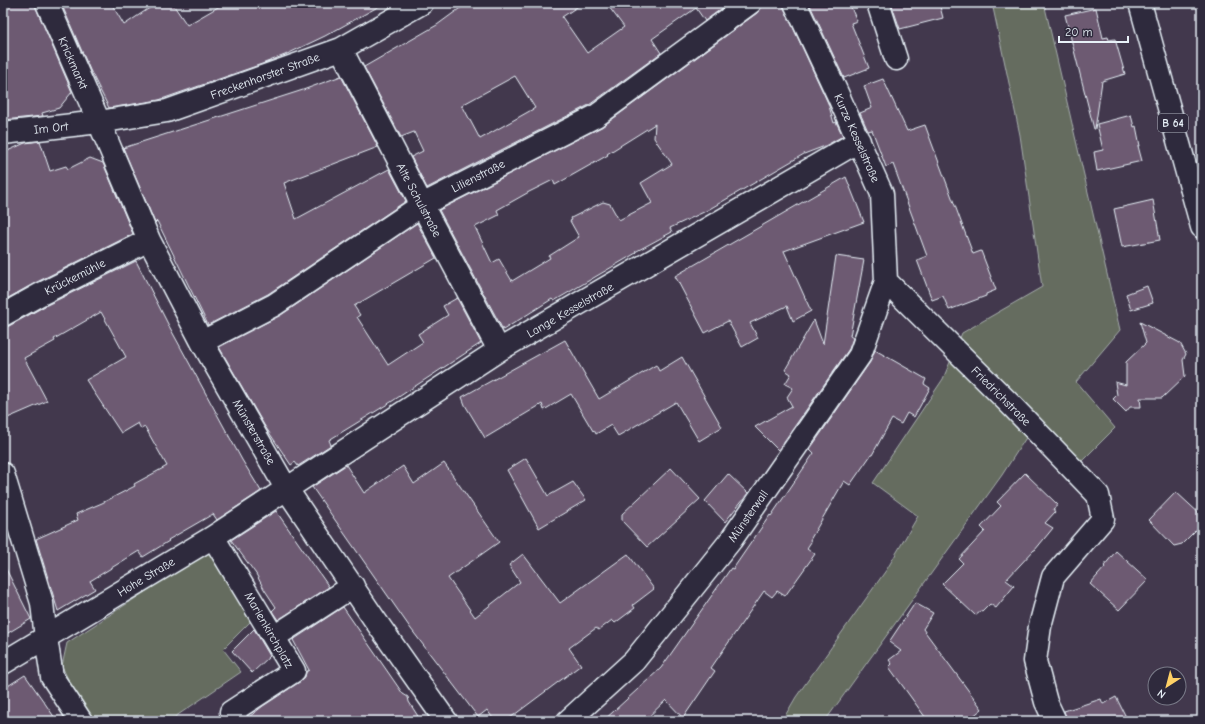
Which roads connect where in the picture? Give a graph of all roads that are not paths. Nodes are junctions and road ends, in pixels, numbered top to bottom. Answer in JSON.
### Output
{"nodes":[{"id":1,"x":47,"y":3,"type":"edge"},
{"id":2,"x":422,"y":3,"type":"edge"},
{"id":3,"x":750,"y":3,"type":"edge"},
{"id":4,"x":795,"y":3,"type":"edge"},
{"id":5,"x":878,"y":3,"type":"edge"},
{"id":6,"x":1140,"y":3,"type":"edge"},
{"id":7,"x":341,"y":49,"type":"junction"},
{"id":8,"x":896,"y":59,"type":"dead end"},
{"id":9,"x":99,"y":122,"type":"junction"},
{"id":10,"x":3,"y":133,"type":"edge"},
{"id":11,"x":859,"y":141,"type":"junction"},
{"id":12,"x":1196,"y":182,"type":"edge"},
{"id":13,"x":422,"y":205,"type":"junction"},
{"id":14,"x":1202,"y":227,"type":"edge"},
{"id":15,"x":149,"y":240,"type":"junction"},
{"id":16,"x":886,"y":281,"type":"junction"},
{"id":17,"x":3,"y":315,"type":"edge"},
{"id":18,"x":202,"y":342,"type":"junction"},
{"id":19,"x":499,"y":350,"type":"junction"},
{"id":20,"x":3,"y":474,"type":"edge"},
{"id":21,"x":286,"y":488,"type":"junction"},
{"id":22,"x":213,"y":537,"type":"junction"},
{"id":23,"x":352,"y":586,"type":"junction"},
{"id":24,"x":274,"y":637,"type":"junction"},
{"id":25,"x":46,"y":638,"type":"junction"},
{"id":26,"x":3,"y":663,"type":"edge"},
{"id":27,"x":81,"y":721,"type":"edge"},
{"id":28,"x":237,"y":721,"type":"edge"},
{"id":29,"x":446,"y":721,"type":"edge"},
{"id":30,"x":568,"y":721,"type":"edge"},
{"id":31,"x":1055,"y":721,"type":"edge"}],
"edges":[{"from":1,"to":9,"type":"street","name":"Krickmarkt"},
{"from":2,"to":7,"type":"street","name":"Freckenhorster Straße"},
{"from":3,"to":13,"type":"street","name":"Lilienstraße"},
{"from":4,"to":11,"type":"street","name":"Kurze Kesselstraße"},
{"from":5,"to":8,"type":"street"},
{"from":6,"to":12,"type":"street","number":"B 64"},
{"from":7,"to":9,"type":"street","name":"Freckenhorster Straße"},
{"from":7,"to":13,"type":"street","name":"Alte Schulstraße"},
{"from":9,"to":10,"type":"street","name":"Im Ort"},
{"from":9,"to":15,"type":"street","name":"Münsterstraße"},
{"from":11,"to":16,"type":"street","name":"Kurze Kesselstraße"},
{"from":11,"to":19,"type":"street","name":"Lange Kesselstraße"},
{"from":12,"to":14,"type":"street","number":"B 64"},
{"from":13,"to":18,"type":"street","name":"Lilienstraße"},
{"from":13,"to":19,"type":"street","name":"Alte Schulstraße"},
{"from":15,"to":17,"type":"street","name":"Krückemühle"},
{"from":15,"to":18,"type":"street","name":"Münsterstraße"},
{"from":16,"to":30,"type":"street","name":"Münsterwall"},
{"from":16,"to":31,"type":"street","name":"Friedrichstraße"},
{"from":18,"to":21,"type":"street","name":"Münsterstraße"},
{"from":19,"to":21,"type":"street","name":"Lange Kesselstraße"},
{"from":20,"to":25,"type":"street"},
{"from":21,"to":22,"type":"street","name":"Hohe Straße"},
{"from":21,"to":23,"type":"street","name":"Münsterstraße"},
{"from":22,"to":24,"type":"street","name":"Marienkirchplatz"},
{"from":22,"to":25,"type":"street","name":"Hohe Straße"},
{"from":23,"to":24,"type":"street"},
{"from":23,"to":29,"type":"street","name":"Münsterstraße"},
{"from":24,"to":28,"type":"street","name":"Marienkirchplatz"},
{"from":25,"to":26,"type":"street","name":"Hohe Straße"},
{"from":25,"to":27,"type":"street"}]}
